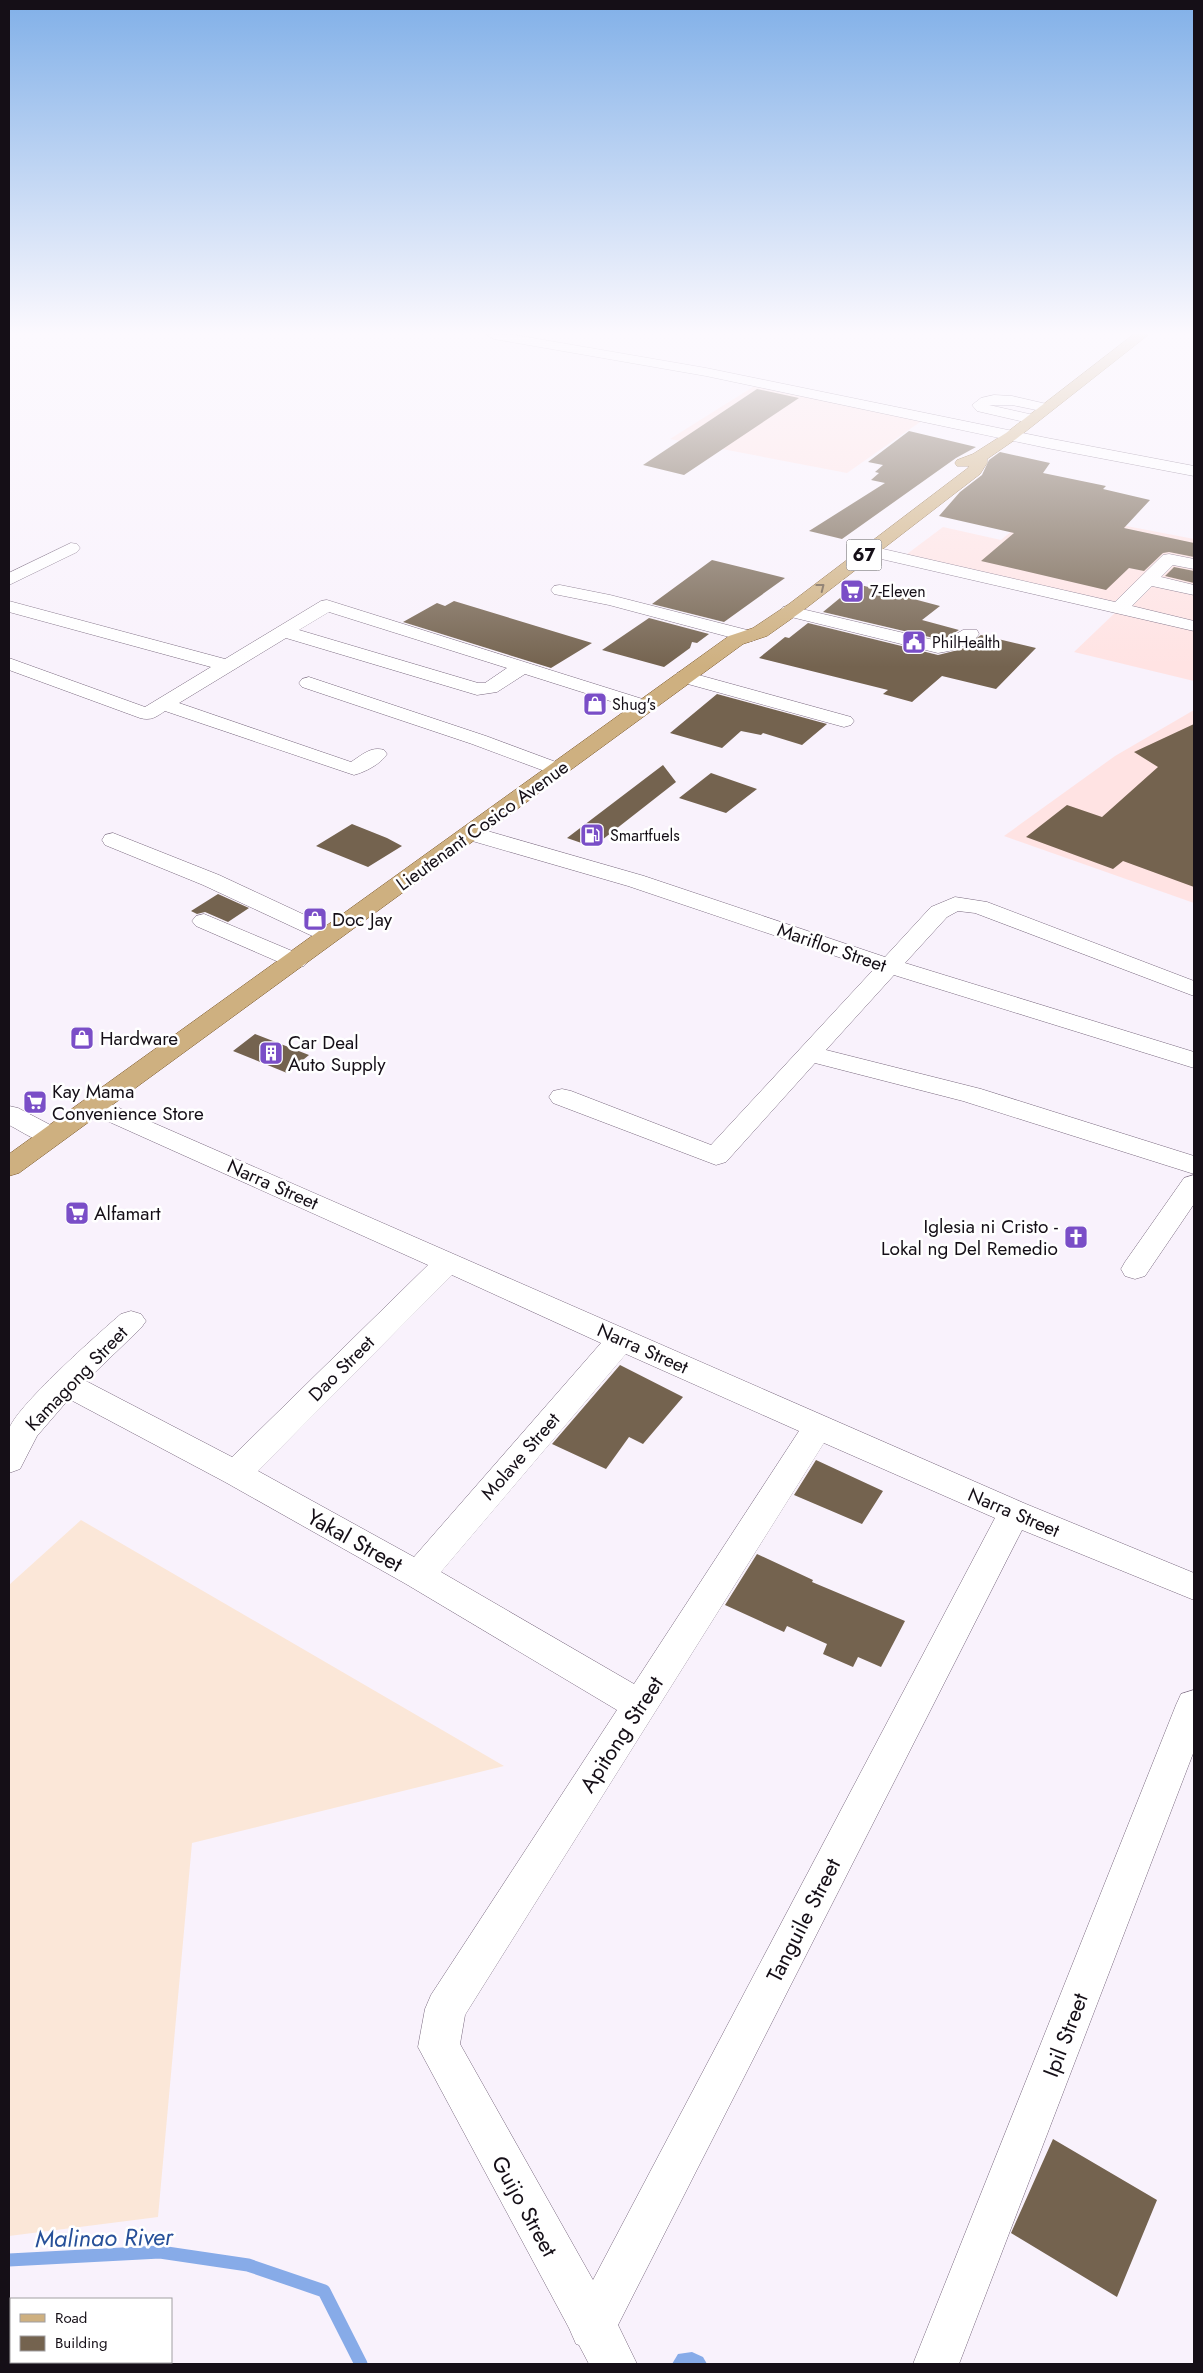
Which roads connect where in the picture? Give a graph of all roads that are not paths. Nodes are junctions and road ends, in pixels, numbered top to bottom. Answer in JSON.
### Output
{"nodes":[{"id":1,"x":996,"y":446,"type":"edge"},
{"id":2,"x":1062,"y":446,"type":"edge"},
{"id":3,"x":979,"y":457,"type":"junction"},
{"id":4,"x":1194,"y":471,"type":"edge"},
{"id":5,"x":70,"y":548,"type":"dead end"},
{"id":6,"x":870,"y":551,"type":"junction"},
{"id":7,"x":1194,"y":564,"type":"edge"},
{"id":8,"x":9,"y":580,"type":"edge"},
{"id":9,"x":1148,"y":580,"type":"junction"},
{"id":10,"x":560,"y":590,"type":"dead end"},
{"id":11,"x":1194,"y":590,"type":"edge"},
{"id":12,"x":52,"y":598,"type":"dead end"},
{"id":13,"x":9,"y":606,"type":"edge"},
{"id":14,"x":1119,"y":609,"type":"junction"},
{"id":15,"x":790,"y":611,"type":"junction"},
{"id":16,"x":31,"y":612,"type":"junction"},
{"id":17,"x":1194,"y":626,"type":"edge"},
{"id":18,"x":284,"y":632,"type":"junction"},
{"id":19,"x":970,"y":634,"type":"dead end"},
{"id":20,"x":741,"y":637,"type":"junction"},
{"id":21,"x":9,"y":664,"type":"edge"},
{"id":22,"x":226,"y":664,"type":"junction"},
{"id":23,"x":523,"y":667,"type":"junction"},
{"id":24,"x":684,"y":677,"type":"junction"},
{"id":25,"x":309,"y":683,"type":"dead end"},
{"id":26,"x":163,"y":704,"type":"junction"},
{"id":27,"x":645,"y":706,"type":"junction"},
{"id":28,"x":844,"y":721,"type":"dead end"},
{"id":29,"x":377,"y":754,"type":"dead end"},
{"id":30,"x":557,"y":769,"type":"junction"},
{"id":31,"x":470,"y":833,"type":"junction"},
{"id":32,"x":113,"y":840,"type":"dead end"},
{"id":33,"x":204,"y":922,"type":"dead end"},
{"id":34,"x":329,"y":935,"type":"junction"},
{"id":35,"x":296,"y":960,"type":"junction"},
{"id":36,"x":889,"y":966,"type":"junction"},
{"id":37,"x":1194,"y":988,"type":"edge"},
{"id":38,"x":810,"y":1054,"type":"junction"},
{"id":39,"x":1194,"y":1060,"type":"edge"},
{"id":40,"x":562,"y":1097,"type":"dead end"},
{"id":41,"x":94,"y":1105,"type":"junction"},
{"id":42,"x":9,"y":1114,"type":"edge"},
{"id":43,"x":51,"y":1136,"type":"junction"},
{"id":44,"x":9,"y":1166,"type":"edge"},
{"id":45,"x":1194,"y":1166,"type":"edge"},
{"id":46,"x":1194,"y":1184,"type":"edge"},
{"id":47,"x":447,"y":1263,"type":"junction"},
{"id":48,"x":1134,"y":1270,"type":"dead end"},
{"id":49,"x":131,"y":1321,"type":"dead end"},
{"id":50,"x":622,"y":1338,"type":"junction"},
{"id":51,"x":66,"y":1384,"type":"junction"},
{"id":52,"x":818,"y":1427,"type":"junction"},
{"id":53,"x":9,"y":1461,"type":"edge"},
{"id":54,"x":236,"y":1473,"type":"junction"},
{"id":55,"x":1014,"y":1513,"type":"junction"},
{"id":56,"x":418,"y":1575,"type":"junction"},
{"id":57,"x":1194,"y":1587,"type":"edge"},
{"id":58,"x":640,"y":1705,"type":"junction"},
{"id":59,"x":1194,"y":1705,"type":"edge"},
{"id":60,"x":439,"y":2047,"type":"joint"},
{"id":61,"x":592,"y":2328,"type":"junction"},
{"id":62,"x":614,"y":2364,"type":"edge"},
{"id":63,"x":936,"y":2364,"type":"edge"}],
"edges":[{"from":1,"to":3,"type":"main road","name":"Lieutenant Cosico Avenue","number":"67"},
{"from":2,"to":4,"type":"street"},
{"from":3,"to":6,"type":"main road","name":"Lieutenant Cosico Avenue","number":"67"},
{"from":3,"to":20,"type":"main road","name":"Lieutenant Cosico Avenue","number":"67"},
{"from":5,"to":8,"type":"street"},
{"from":6,"to":14,"type":"street"},
{"from":15,"to":6,"type":"main road","name":"Lieutenant Cosico Avenue","number":"67","one_way":true},
{"from":7,"to":9,"type":"street"},
{"from":9,"to":11,"type":"street"},
{"from":9,"to":14,"type":"street"},
{"from":10,"to":20,"type":"street"},
{"from":12,"to":16,"type":"street"},
{"from":13,"to":16,"type":"street"},
{"from":14,"to":17,"type":"street"},
{"from":15,"to":19,"type":"street"},
{"from":15,"to":20,"type":"main road","name":"Lieutenant Cosico Avenue","number":"67"},
{"from":16,"to":22,"type":"street"},
{"from":18,"to":22,"type":"street"},
{"from":18,"to":23,"type":"street"},
{"from":18,"to":23,"type":"street"},
{"from":20,"to":24,"type":"main road","name":"Lieutenant Cosico Avenue","number":"67"},
{"from":21,"to":26,"type":"street"},
{"from":22,"to":26,"type":"street"},
{"from":23,"to":27,"type":"street"},
{"from":24,"to":27,"type":"main road","name":"Lieutenant Cosico Avenue","number":"67"},
{"from":24,"to":28,"type":"street"},
{"from":25,"to":30,"type":"street"},
{"from":26,"to":29,"type":"street"},
{"from":27,"to":30,"type":"main road","name":"Lieutenant Cosico Avenue","number":"67"},
{"from":30,"to":31,"type":"main road","name":"Lieutenant Cosico Avenue","number":"67"},
{"from":31,"to":34,"type":"main road","name":"Lieutenant Cosico Avenue","number":"67"},
{"from":31,"to":36,"type":"street","name":"Mariflor Street"},
{"from":32,"to":34,"type":"street"},
{"from":33,"to":35,"type":"street"},
{"from":34,"to":35,"type":"main road","name":"Lieutenant Cosico Avenue","number":"67"},
{"from":35,"to":41,"type":"main road","name":"Lieutenant Cosico Avenue","number":"67"},
{"from":36,"to":37,"type":"street"},
{"from":36,"to":38,"type":"street"},
{"from":36,"to":39,"type":"street","name":"Mariflor Street"},
{"from":38,"to":40,"type":"street"},
{"from":38,"to":45,"type":"street"},
{"from":41,"to":43,"type":"main road","name":"Lieutenant Cosico Avenue","number":"67"},
{"from":41,"to":47,"type":"street","name":"Narra Street"},
{"from":42,"to":43,"type":"street"},
{"from":43,"to":44,"type":"main road","name":"Lieutenant Cosico Avenue","number":"67"},
{"from":46,"to":48,"type":"street"},
{"from":47,"to":50,"type":"street","name":"Narra Street"},
{"from":47,"to":54,"type":"street","name":"Dao Street"},
{"from":49,"to":51,"type":"street","name":"Kamagong Street"},
{"from":50,"to":52,"type":"street","name":"Narra Street"},
{"from":50,"to":56,"type":"street","name":"Molave Street"},
{"from":51,"to":53,"type":"street","name":"Kamagong Street"},
{"from":51,"to":54,"type":"street","name":"Yakal Street"},
{"from":52,"to":55,"type":"street","name":"Narra Street"},
{"from":52,"to":58,"type":"street","name":"Apitong Street"},
{"from":54,"to":56,"type":"street","name":"Yakal Street"},
{"from":55,"to":57,"type":"street","name":"Narra Street"},
{"from":55,"to":61,"type":"street","name":"Tanguile Street"},
{"from":56,"to":58,"type":"street","name":"Yakal Street"},
{"from":58,"to":60,"type":"street","name":"Apitong Street"},
{"from":59,"to":63,"type":"street","name":"Ipil Street"},
{"from":60,"to":61,"type":"street","name":"Guijo Street"},
{"from":61,"to":62,"type":"street","name":"Guijo Street"}]}
